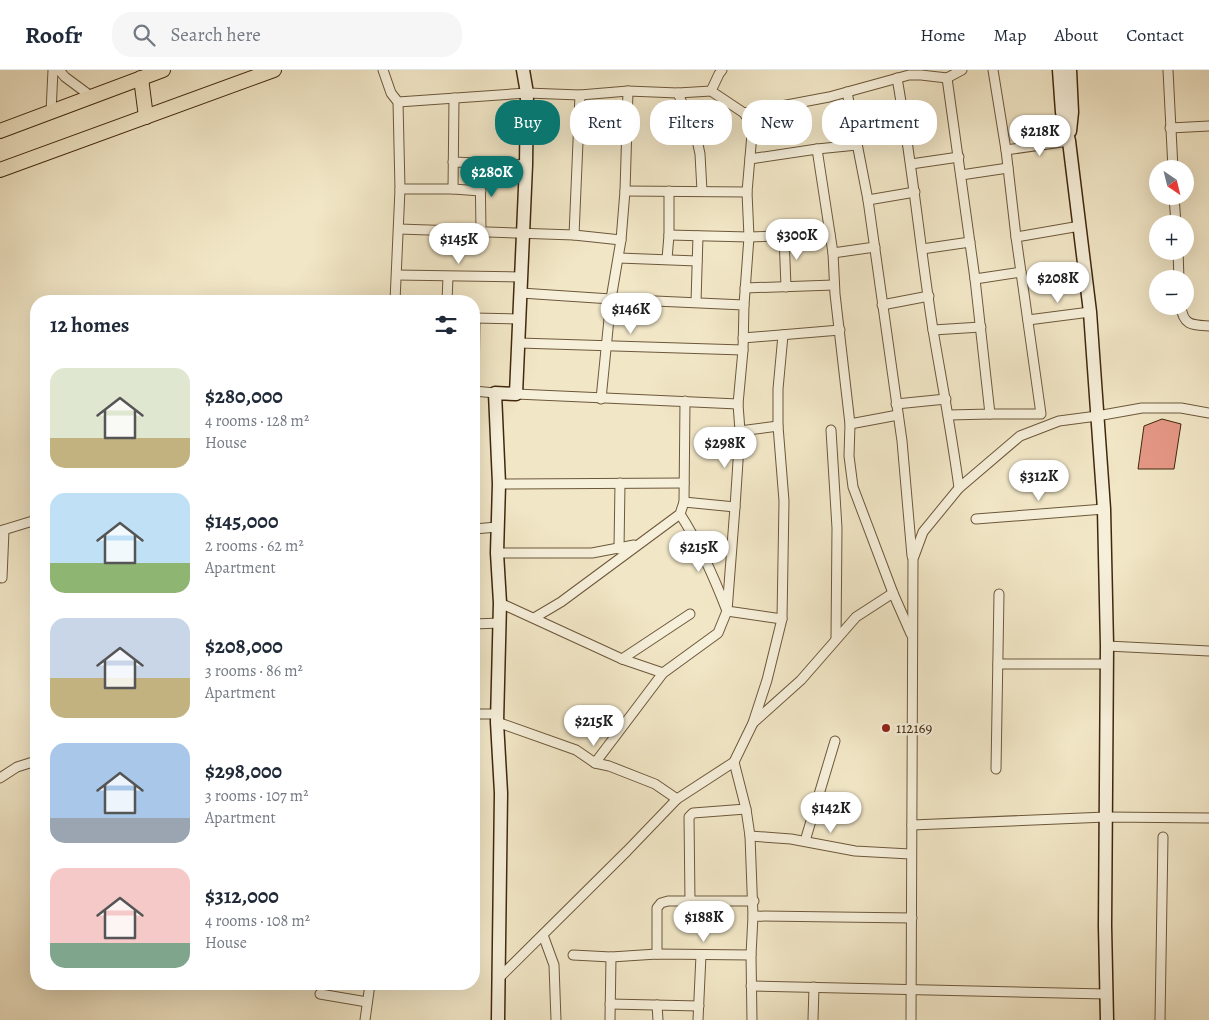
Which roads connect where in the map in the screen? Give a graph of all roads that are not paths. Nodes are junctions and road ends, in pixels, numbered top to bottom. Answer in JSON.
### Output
{"nodes":[{"id":1,"x":53,"y":70,"type":"edge"},
{"id":2,"x":59,"y":70,"type":"edge"},
{"id":3,"x":163,"y":70,"type":"edge"},
{"id":4,"x":274,"y":70,"type":"edge"},
{"id":5,"x":383,"y":70,"type":"edge"},
{"id":6,"x":523,"y":70,"type":"edge"},
{"id":7,"x":722,"y":70,"type":"edge"},
{"id":8,"x":962,"y":70,"type":"edge"},
{"id":9,"x":993,"y":70,"type":"edge"},
{"id":10,"x":1059,"y":70,"type":"edge"},
{"id":11,"x":1070,"y":70,"type":"edge"},
{"id":12,"x":1168,"y":70,"type":"edge"},
{"id":13,"x":141,"y":78,"type":"junction"},
{"id":14,"x":897,"y":78,"type":"junction"},
{"id":15,"x":947,"y":78,"type":"junction"},
{"id":16,"x":628,"y":91,"type":"junction"},
{"id":17,"x":711,"y":91,"type":"junction"},
{"id":18,"x":847,"y":92,"type":"junction"},
{"id":19,"x":527,"y":93,"type":"junction"},
{"id":20,"x":678,"y":93,"type":"junction"},
{"id":21,"x":580,"y":95,"type":"junction"},
{"id":22,"x":92,"y":97,"type":"junction"},
{"id":23,"x":454,"y":98,"type":"junction"},
{"id":24,"x":808,"y":100,"type":"edge"},
{"id":25,"x":849,"y":100,"type":"edge"},
{"id":26,"x":398,"y":102,"type":"junction"},
{"id":27,"x":51,"y":112,"type":"junction"},
{"id":28,"x":742,"y":112,"type":"edge"},
{"id":29,"x":146,"y":117,"type":"junction"},
{"id":30,"x":1209,"y":126,"type":"edge"},
{"id":31,"x":1170,"y":128,"type":"junction"},
{"id":32,"x":0,"y":132,"type":"edge"},
{"id":33,"x":1069,"y":141,"type":"junction"},
{"id":34,"x":751,"y":145,"type":"edge"},
{"id":35,"x":857,"y":145,"type":"joint"},
{"id":36,"x":817,"y":149,"type":"junction"},
{"id":37,"x":1006,"y":150,"type":"junction"},
{"id":38,"x":959,"y":157,"type":"junction"},
{"id":39,"x":750,"y":159,"type":"junction"},
{"id":40,"x":1172,"y":160,"type":"edge"},
{"id":41,"x":453,"y":162,"type":"junction"},
{"id":42,"x":480,"y":164,"type":"junction"},
{"id":43,"x":911,"y":164,"type":"junction"},
{"id":44,"x":526,"y":165,"type":"junction"},
{"id":45,"x":1008,"y":168,"type":"junction"},
{"id":46,"x":0,"y":170,"type":"edge"},
{"id":47,"x":961,"y":174,"type":"junction"},
{"id":48,"x":453,"y":188,"type":"junction"},
{"id":49,"x":400,"y":189,"type":"junction"},
{"id":50,"x":625,"y":190,"type":"junction"},
{"id":51,"x":669,"y":190,"type":"junction"},
{"id":52,"x":480,"y":191,"type":"junction"},
{"id":53,"x":702,"y":191,"type":"junction"},
{"id":54,"x":747,"y":192,"type":"junction"},
{"id":55,"x":915,"y":192,"type":"junction"},
{"id":56,"x":868,"y":200,"type":"junction"},
{"id":57,"x":1080,"y":226,"type":"junction"},
{"id":58,"x":399,"y":230,"type":"junction"},
{"id":59,"x":481,"y":231,"type":"junction"},
{"id":60,"x":522,"y":233,"type":"junction"},
{"id":61,"x":830,"y":234,"type":"junction"},
{"id":62,"x":574,"y":235,"type":"junction"},
{"id":63,"x":669,"y":235,"type":"junction"},
{"id":64,"x":698,"y":236,"type":"junction"},
{"id":65,"x":784,"y":236,"type":"junction"},
{"id":66,"x":749,"y":237,"type":"junction"},
{"id":67,"x":1016,"y":237,"type":"junction"},
{"id":68,"x":621,"y":240,"type":"junction"},
{"id":69,"x":970,"y":242,"type":"junction"},
{"id":70,"x":875,"y":247,"type":"junction"},
{"id":71,"x":922,"y":249,"type":"junction"},
{"id":72,"x":833,"y":252,"type":"junction"},
{"id":73,"x":619,"y":258,"type":"junction"},
{"id":74,"x":667,"y":259,"type":"junction"},
{"id":75,"x":697,"y":261,"type":"junction"},
{"id":76,"x":1021,"y":272,"type":"junction"},
{"id":77,"x":397,"y":276,"type":"junction"},
{"id":78,"x":448,"y":277,"type":"junction"},
{"id":79,"x":521,"y":277,"type":"junction"},
{"id":80,"x":975,"y":279,"type":"junction"},
{"id":81,"x":834,"y":285,"type":"junction"},
{"id":82,"x":786,"y":287,"type":"junction"},
{"id":83,"x":745,"y":288,"type":"junction"},
{"id":84,"x":521,"y":293,"type":"junction"},
{"id":85,"x":395,"y":295,"type":"edge"},
{"id":86,"x":447,"y":295,"type":"edge"},
{"id":87,"x":929,"y":296,"type":"junction"},
{"id":88,"x":611,"y":299,"type":"junction"},
{"id":89,"x":696,"y":302,"type":"junction"},
{"id":90,"x":744,"y":305,"type":"junction"},
{"id":91,"x":882,"y":305,"type":"junction"},
{"id":92,"x":1090,"y":312,"type":"junction"},
{"id":93,"x":1184,"y":315,"type":"edge"},
{"id":94,"x":480,"y":318,"type":"edge"},
{"id":95,"x":520,"y":319,"type":"junction"},
{"id":96,"x":1028,"y":320,"type":"junction"},
{"id":97,"x":1209,"y":326,"type":"edge"},
{"id":98,"x":981,"y":327,"type":"junction"},
{"id":99,"x":840,"y":330,"type":"junction"},
{"id":100,"x":933,"y":330,"type":"junction"},
{"id":101,"x":783,"y":336,"type":"junction"},
{"id":102,"x":743,"y":338,"type":"junction"},
{"id":103,"x":519,"y":343,"type":"junction"},
{"id":104,"x":607,"y":346,"type":"junction"},
{"id":105,"x":743,"y":350,"type":"junction"},
{"id":106,"x":480,"y":392,"type":"edge"},
{"id":107,"x":494,"y":393,"type":"junction"},
{"id":108,"x":516,"y":394,"type":"junction"},
{"id":109,"x":946,"y":398,"type":"junction"},
{"id":110,"x":601,"y":399,"type":"junction"},
{"id":111,"x":685,"y":401,"type":"junction"},
{"id":112,"x":738,"y":404,"type":"junction"},
{"id":113,"x":896,"y":404,"type":"junction"},
{"id":114,"x":1209,"y":413,"type":"edge"},
{"id":115,"x":990,"y":414,"type":"junction"},
{"id":116,"x":1041,"y":414,"type":"junction"},
{"id":117,"x":949,"y":415,"type":"junction"},
{"id":118,"x":898,"y":416,"type":"junction"},
{"id":119,"x":1097,"y":416,"type":"junction"},
{"id":120,"x":1059,"y":421,"type":"junction"},
{"id":121,"x":850,"y":424,"type":"junction"},
{"id":122,"x":778,"y":426,"type":"junction"},
{"id":123,"x":831,"y":430,"type":"dead end"},
{"id":124,"x":740,"y":431,"type":"junction"},
{"id":125,"x":620,"y":483,"type":"junction"},
{"id":126,"x":684,"y":483,"type":"junction"},
{"id":127,"x":499,"y":484,"type":"junction"},
{"id":128,"x":959,"y":488,"type":"junction"},
{"id":129,"x":684,"y":502,"type":"junction"},
{"id":130,"x":735,"y":507,"type":"junction"},
{"id":131,"x":1104,"y":509,"type":"junction"},
{"id":132,"x":680,"y":514,"type":"junction"},
{"id":133,"x":976,"y":519,"type":"dead end"},
{"id":134,"x":30,"y":522,"type":"edge"},
{"id":135,"x":497,"y":527,"type":"junction"},
{"id":136,"x":480,"y":528,"type":"edge"},
{"id":137,"x":2,"y":530,"type":"edge"},
{"id":138,"x":640,"y":544,"type":"junction"},
{"id":139,"x":619,"y":549,"type":"junction"},
{"id":140,"x":497,"y":553,"type":"junction"},
{"id":141,"x":913,"y":559,"type":"junction"},
{"id":142,"x":2,"y":578,"type":"dead end"},
{"id":143,"x":893,"y":593,"type":"junction"},
{"id":144,"x":999,"y":594,"type":"dead end"},
{"id":145,"x":500,"y":603,"type":"junction"},
{"id":146,"x":727,"y":611,"type":"junction"},
{"id":147,"x":690,"y":614,"type":"dead end"},
{"id":148,"x":534,"y":618,"type":"junction"},
{"id":149,"x":782,"y":619,"type":"junction"},
{"id":150,"x":500,"y":623,"type":"junction"},
{"id":151,"x":480,"y":624,"type":"edge"},
{"id":152,"x":836,"y":639,"type":"junction"},
{"id":153,"x":913,"y":639,"type":"junction"},
{"id":154,"x":1107,"y":646,"type":"junction"},
{"id":155,"x":1209,"y":651,"type":"edge"},
{"id":156,"x":622,"y":659,"type":"junction"},
{"id":157,"x":998,"y":664,"type":"junction"},
{"id":158,"x":1107,"y":664,"type":"junction"},
{"id":159,"x":663,"y":673,"type":"junction"},
{"id":160,"x":480,"y":715,"type":"edge"},
{"id":161,"x":498,"y":718,"type":"junction"},
{"id":162,"x":753,"y":723,"type":"junction"},
{"id":163,"x":835,"y":741,"type":"dead end"},
{"id":164,"x":734,"y":762,"type":"junction"},
{"id":165,"x":30,"y":763,"type":"edge"},
{"id":166,"x":595,"y":763,"type":"junction"},
{"id":167,"x":996,"y":769,"type":"dead end"},
{"id":168,"x":0,"y":778,"type":"edge"},
{"id":169,"x":677,"y":799,"type":"junction"},
{"id":170,"x":746,"y":809,"type":"junction"},
{"id":171,"x":1106,"y":817,"type":"junction"},
{"id":172,"x":1209,"y":818,"type":"edge"},
{"id":173,"x":912,"y":825,"type":"junction"},
{"id":174,"x":750,"y":836,"type":"junction"},
{"id":175,"x":1163,"y":837,"type":"dead end"},
{"id":176,"x":805,"y":841,"type":"junction"},
{"id":177,"x":910,"y":854,"type":"junction"},
{"id":178,"x":690,"y":901,"type":"junction"},
{"id":179,"x":754,"y":901,"type":"junction"},
{"id":180,"x":753,"y":916,"type":"junction"},
{"id":181,"x":912,"y":918,"type":"junction"},
{"id":182,"x":543,"y":935,"type":"junction"},
{"id":183,"x":657,"y":954,"type":"junction"},
{"id":184,"x":573,"y":955,"type":"dead end"},
{"id":185,"x":701,"y":955,"type":"junction"},
{"id":186,"x":751,"y":955,"type":"junction"},
{"id":187,"x":611,"y":957,"type":"junction"},
{"id":188,"x":499,"y":978,"type":"junction"},
{"id":189,"x":751,"y":986,"type":"junction"},
{"id":190,"x":814,"y":987,"type":"junction"},
{"id":191,"x":910,"y":988,"type":"junction"},
{"id":192,"x":369,"y":990,"type":"edge"},
{"id":193,"x":320,"y":994,"type":"dead end"},
{"id":194,"x":1106,"y":994,"type":"junction"},
{"id":195,"x":367,"y":1002,"type":"junction"},
{"id":196,"x":610,"y":1004,"type":"junction"},
{"id":197,"x":657,"y":1005,"type":"junction"},
{"id":198,"x":699,"y":1006,"type":"junction"},
{"id":199,"x":365,"y":1020,"type":"edge"},
{"id":200,"x":498,"y":1020,"type":"edge"},
{"id":201,"x":556,"y":1020,"type":"edge"},
{"id":202,"x":610,"y":1020,"type":"edge"},
{"id":203,"x":658,"y":1020,"type":"edge"},
{"id":204,"x":698,"y":1020,"type":"edge"},
{"id":205,"x":752,"y":1020,"type":"edge"},
{"id":206,"x":813,"y":1020,"type":"edge"},
{"id":207,"x":910,"y":1020,"type":"edge"},
{"id":208,"x":1107,"y":1020,"type":"edge"},
{"id":209,"x":1160,"y":1020,"type":"edge"}],
"edges":[{"from":1,"to":27,"type":"street"},
{"from":2,"to":22,"type":"street"},
{"from":3,"to":13,"type":"main road"},
{"from":4,"to":29,"type":"main road"},
{"from":5,"to":26,"type":"street"},
{"from":6,"to":19,"type":"street"},
{"from":7,"to":17,"type":"street"},
{"from":8,"to":15,"type":"street"},
{"from":9,"to":37,"type":"street"},
{"from":10,"to":33,"type":"street"},
{"from":11,"to":33,"type":"street"},
{"from":12,"to":31,"type":"street"},
{"from":13,"to":22,"type":"main road"},
{"from":13,"to":29,"type":"main road"},
{"from":14,"to":15,"type":"street"},
{"from":14,"to":18,"type":"street"},
{"from":14,"to":43,"type":"street"},
{"from":15,"to":38,"type":"street"},
{"from":16,"to":20,"type":"street"},
{"from":16,"to":21,"type":"street"},
{"from":16,"to":50,"type":"street"},
{"from":17,"to":20,"type":"street"},
{"from":17,"to":28,"type":"street"},
{"from":18,"to":24,"type":"street"},
{"from":18,"to":25,"type":"street"},
{"from":19,"to":21,"type":"street"},
{"from":19,"to":23,"type":"street"},
{"from":19,"to":44,"type":"street"},
{"from":20,"to":53,"type":"street"},
{"from":21,"to":62,"type":"street"},
{"from":22,"to":27,"type":"main road"},
{"from":23,"to":26,"type":"street"},
{"from":23,"to":41,"type":"street"},
{"from":26,"to":49,"type":"street"},
{"from":27,"to":32,"type":"main road"},
{"from":29,"to":46,"type":"main road"},
{"from":30,"to":31,"type":"street"},
{"from":31,"to":40,"type":"street"},
{"from":33,"to":37,"type":"street"},
{"from":33,"to":57,"type":"street"},
{"from":34,"to":39,"type":"street"},
{"from":35,"to":36,"type":"street"},
{"from":35,"to":56,"type":"street"},
{"from":36,"to":39,"type":"street"},
{"from":36,"to":61,"type":"street"},
{"from":37,"to":45,"type":"street"},
{"from":38,"to":43,"type":"street"},
{"from":38,"to":47,"type":"street"},
{"from":39,"to":54,"type":"street"},
{"from":41,"to":42,"type":"street"},
{"from":41,"to":48,"type":"street"},
{"from":42,"to":44,"type":"street"},
{"from":42,"to":52,"type":"street"},
{"from":43,"to":55,"type":"street"},
{"from":44,"to":60,"type":"street"},
{"from":45,"to":47,"type":"street"},
{"from":45,"to":67,"type":"street"},
{"from":47,"to":69,"type":"street"},
{"from":48,"to":49,"type":"street"},
{"from":48,"to":52,"type":"street"},
{"from":49,"to":58,"type":"street"},
{"from":50,"to":51,"type":"street"},
{"from":50,"to":68,"type":"street"},
{"from":51,"to":53,"type":"street"},
{"from":51,"to":63,"type":"street"},
{"from":52,"to":59,"type":"street"},
{"from":53,"to":54,"type":"street"},
{"from":54,"to":66,"type":"street"},
{"from":55,"to":56,"type":"street"},
{"from":55,"to":71,"type":"street"},
{"from":56,"to":70,"type":"street"},
{"from":57,"to":67,"type":"street"},
{"from":57,"to":92,"type":"street"},
{"from":58,"to":59,"type":"street"},
{"from":58,"to":77,"type":"street"},
{"from":59,"to":60,"type":"street"},
{"from":60,"to":62,"type":"street"},
{"from":60,"to":79,"type":"street"},
{"from":61,"to":65,"type":"street"},
{"from":61,"to":72,"type":"street"},
{"from":62,"to":68,"type":"street"},
{"from":63,"to":64,"type":"street"},
{"from":63,"to":74,"type":"street"},
{"from":64,"to":66,"type":"street"},
{"from":64,"to":75,"type":"street"},
{"from":65,"to":66,"type":"street"},
{"from":65,"to":82,"type":"street"},
{"from":66,"to":83,"type":"street"},
{"from":67,"to":76,"type":"street"},
{"from":68,"to":73,"type":"street"},
{"from":69,"to":71,"type":"street"},
{"from":69,"to":80,"type":"street"},
{"from":70,"to":72,"type":"street"},
{"from":70,"to":91,"type":"street"},
{"from":71,"to":87,"type":"street"},
{"from":72,"to":81,"type":"street"},
{"from":73,"to":74,"type":"street"},
{"from":73,"to":88,"type":"street"},
{"from":74,"to":75,"type":"street"},
{"from":75,"to":89,"type":"street"},
{"from":76,"to":80,"type":"street"},
{"from":76,"to":96,"type":"street"},
{"from":77,"to":78,"type":"street"},
{"from":77,"to":85,"type":"street"},
{"from":78,"to":79,"type":"street"},
{"from":78,"to":86,"type":"street"},
{"from":79,"to":84,"type":"street"},
{"from":80,"to":98,"type":"street"},
{"from":81,"to":82,"type":"street"},
{"from":81,"to":99,"type":"street"},
{"from":82,"to":83,"type":"street"},
{"from":83,"to":90,"type":"street"},
{"from":84,"to":88,"type":"street"},
{"from":84,"to":95,"type":"street"},
{"from":87,"to":91,"type":"street"},
{"from":87,"to":100,"type":"street"},
{"from":88,"to":89,"type":"street"},
{"from":88,"to":104,"type":"street"},
{"from":89,"to":90,"type":"street"},
{"from":90,"to":102,"type":"street"},
{"from":91,"to":113,"type":"street"},
{"from":92,"to":96,"type":"street"},
{"from":92,"to":119,"type":"street"},
{"from":93,"to":97,"type":"street"},
{"from":94,"to":95,"type":"street"},
{"from":95,"to":103,"type":"street"},
{"from":96,"to":116,"type":"street"},
{"from":98,"to":100,"type":"street"},
{"from":98,"to":115,"type":"street"},
{"from":99,"to":101,"type":"street"},
{"from":99,"to":121,"type":"street"},
{"from":100,"to":109,"type":"street"},
{"from":101,"to":102,"type":"street"},
{"from":101,"to":122,"type":"street"},
{"from":102,"to":105,"type":"street"},
{"from":103,"to":104,"type":"street"},
{"from":103,"to":108,"type":"street"},
{"from":104,"to":105,"type":"street"},
{"from":104,"to":110,"type":"street"},
{"from":105,"to":112,"type":"street"},
{"from":106,"to":107,"type":"street"},
{"from":107,"to":108,"type":"street"},
{"from":107,"to":127,"type":"street"},
{"from":108,"to":110,"type":"street"},
{"from":109,"to":113,"type":"street"},
{"from":109,"to":117,"type":"street"},
{"from":110,"to":111,"type":"street"},
{"from":111,"to":112,"type":"street"},
{"from":111,"to":126,"type":"street"},
{"from":112,"to":124,"type":"street"},
{"from":113,"to":118,"type":"street"},
{"from":114,"to":119,"type":"street"},
{"from":115,"to":116,"type":"street"},
{"from":115,"to":117,"type":"street"},
{"from":116,"to":120,"type":"street"},
{"from":117,"to":128,"type":"street"},
{"from":118,"to":121,"type":"street"},
{"from":118,"to":141,"type":"street"},
{"from":119,"to":120,"type":"street"},
{"from":119,"to":131,"type":"street"},
{"from":120,"to":128,"type":"street"},
{"from":121,"to":143,"type":"street"},
{"from":122,"to":124,"type":"street"},
{"from":122,"to":149,"type":"street"},
{"from":123,"to":152,"type":"street"},
{"from":124,"to":130,"type":"street"},
{"from":125,"to":126,"type":"street"},
{"from":125,"to":127,"type":"street"},
{"from":125,"to":139,"type":"street"},
{"from":126,"to":129,"type":"street"},
{"from":127,"to":135,"type":"street"},
{"from":128,"to":141,"type":"street"},
{"from":129,"to":130,"type":"street"},
{"from":129,"to":132,"type":"street"},
{"from":130,"to":146,"type":"street"},
{"from":131,"to":133,"type":"street"},
{"from":131,"to":154,"type":"street"},
{"from":132,"to":138,"type":"street"},
{"from":132,"to":146,"type":"street"},
{"from":134,"to":137,"type":"street"},
{"from":135,"to":136,"type":"street"},
{"from":135,"to":140,"type":"street"},
{"from":137,"to":142,"type":"street"},
{"from":138,"to":139,"type":"street"},
{"from":138,"to":148,"type":"street"},
{"from":139,"to":140,"type":"street"},
{"from":140,"to":145,"type":"street"},
{"from":141,"to":153,"type":"street"},
{"from":143,"to":152,"type":"street"},
{"from":143,"to":153,"type":"street"},
{"from":144,"to":157,"type":"street"},
{"from":145,"to":148,"type":"street"},
{"from":145,"to":150,"type":"street"},
{"from":146,"to":149,"type":"street"},
{"from":146,"to":159,"type":"street"},
{"from":147,"to":156,"type":"street"},
{"from":148,"to":156,"type":"street"},
{"from":149,"to":162,"type":"street"},
{"from":150,"to":151,"type":"street"},
{"from":150,"to":161,"type":"street"},
{"from":152,"to":162,"type":"street"},
{"from":153,"to":173,"type":"street"},
{"from":154,"to":155,"type":"street"},
{"from":154,"to":158,"type":"street"},
{"from":156,"to":159,"type":"street"},
{"from":157,"to":158,"type":"street"},
{"from":157,"to":167,"type":"street"},
{"from":158,"to":171,"type":"street"},
{"from":159,"to":166,"type":"street"},
{"from":160,"to":161,"type":"street"},
{"from":161,"to":166,"type":"street"},
{"from":161,"to":188,"type":"street"},
{"from":162,"to":164,"type":"street"},
{"from":163,"to":176,"type":"street"},
{"from":164,"to":169,"type":"street"},
{"from":164,"to":170,"type":"street"},
{"from":165,"to":168,"type":"street"},
{"from":166,"to":169,"type":"street"},
{"from":169,"to":182,"type":"street"},
{"from":170,"to":174,"type":"street"},
{"from":170,"to":178,"type":"street"},
{"from":171,"to":172,"type":"street"},
{"from":171,"to":173,"type":"street"},
{"from":171,"to":194,"type":"street"},
{"from":173,"to":177,"type":"street"},
{"from":174,"to":176,"type":"street"},
{"from":174,"to":179,"type":"street"},
{"from":175,"to":209,"type":"street"},
{"from":176,"to":177,"type":"street"},
{"from":177,"to":181,"type":"street"},
{"from":178,"to":179,"type":"street"},
{"from":178,"to":183,"type":"street"},
{"from":179,"to":180,"type":"street"},
{"from":180,"to":181,"type":"street"},
{"from":180,"to":186,"type":"street"},
{"from":181,"to":191,"type":"street"},
{"from":182,"to":188,"type":"street"},
{"from":182,"to":201,"type":"street"},
{"from":183,"to":185,"type":"street"},
{"from":183,"to":187,"type":"street"},
{"from":184,"to":187,"type":"street"},
{"from":185,"to":186,"type":"street"},
{"from":185,"to":198,"type":"street"},
{"from":186,"to":189,"type":"street"},
{"from":187,"to":196,"type":"street"},
{"from":188,"to":200,"type":"street"},
{"from":189,"to":190,"type":"street"},
{"from":189,"to":205,"type":"street"},
{"from":190,"to":191,"type":"street"},
{"from":190,"to":206,"type":"street"},
{"from":191,"to":194,"type":"street"},
{"from":191,"to":207,"type":"street"},
{"from":192,"to":195,"type":"street"},
{"from":193,"to":195,"type":"street"},
{"from":194,"to":208,"type":"street"},
{"from":195,"to":199,"type":"street"},
{"from":196,"to":197,"type":"street"},
{"from":196,"to":202,"type":"street"},
{"from":197,"to":198,"type":"street"},
{"from":197,"to":203,"type":"street"},
{"from":198,"to":204,"type":"street"}]}
